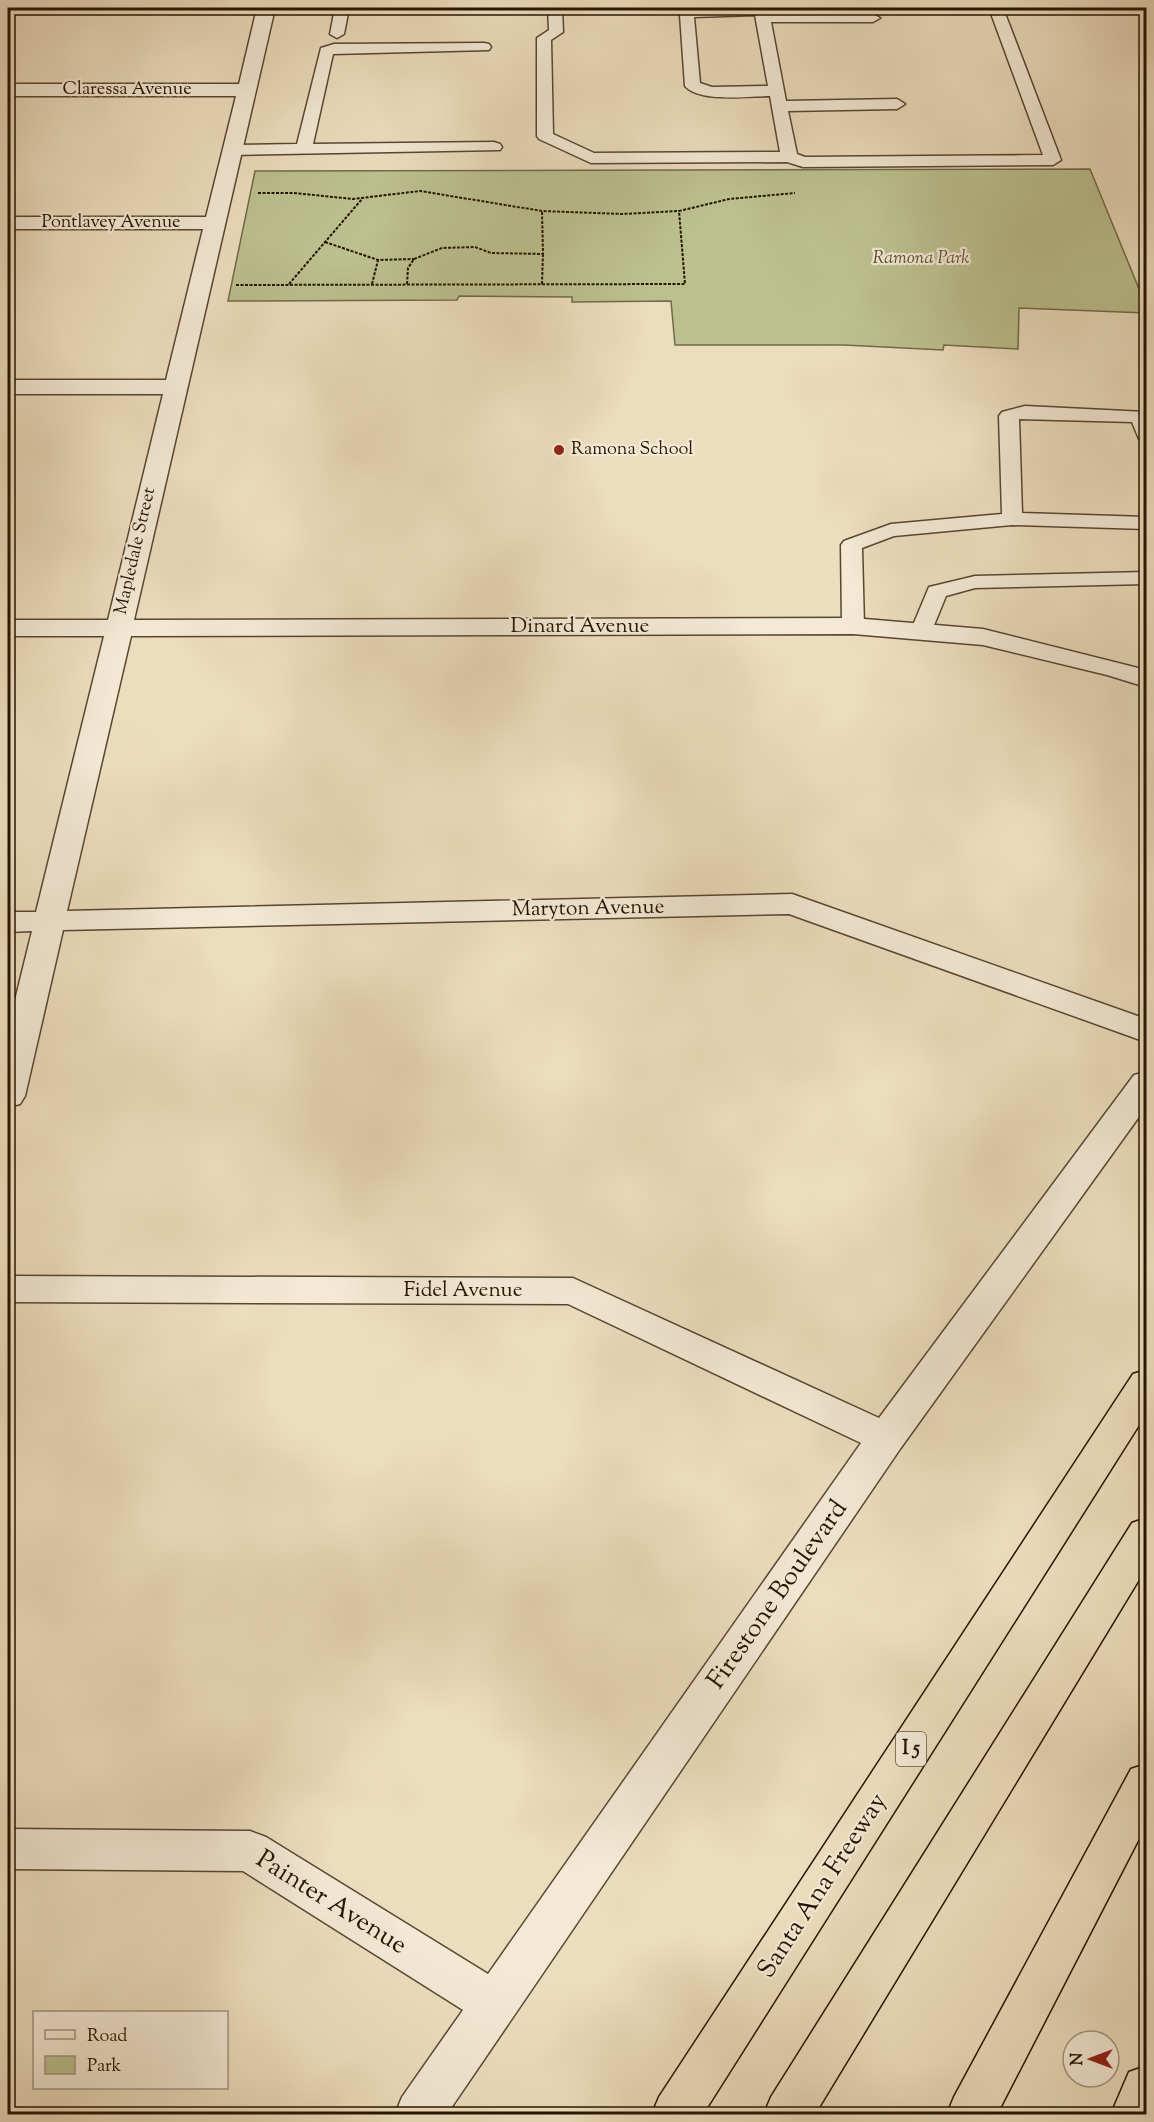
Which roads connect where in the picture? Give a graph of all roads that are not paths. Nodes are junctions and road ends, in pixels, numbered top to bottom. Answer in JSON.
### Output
{"nodes":[{"id":1,"x":266,"y":8,"type":"edge"},
{"id":2,"x":342,"y":8,"type":"edge"},
{"id":3,"x":555,"y":8,"type":"edge"},
{"id":4,"x":996,"y":8,"type":"edge"},
{"id":5,"x":763,"y":12,"type":"edge"},
{"id":6,"x":873,"y":18,"type":"dead end"},
{"id":7,"x":337,"y":34,"type":"dead end"},
{"id":8,"x":484,"y":47,"type":"dead end"},
{"id":9,"x":8,"y":90,"type":"edge"},
{"id":10,"x":246,"y":90,"type":"junction"},
{"id":11,"x":777,"y":98,"type":"junction"},
{"id":12,"x":897,"y":104,"type":"dead end"},
{"id":13,"x":494,"y":147,"type":"dead end"},
{"id":14,"x":304,"y":149,"type":"junction"},
{"id":15,"x":232,"y":150,"type":"junction"},
{"id":16,"x":789,"y":157,"type":"junction"},
{"id":17,"x":8,"y":223,"type":"edge"},
{"id":18,"x":215,"y":223,"type":"junction"},
{"id":19,"x":8,"y":387,"type":"edge"},
{"id":20,"x":176,"y":387,"type":"junction"},
{"id":21,"x":1146,"y":435,"type":"edge"},
{"id":22,"x":1012,"y":519,"type":"junction"},
{"id":23,"x":1146,"y":523,"type":"edge"},
{"id":24,"x":1146,"y":578,"type":"edge"},
{"id":25,"x":853,"y":626,"type":"junction"},
{"id":26,"x":8,"y":628,"type":"edge"},
{"id":27,"x":118,"y":628,"type":"junction"},
{"id":28,"x":922,"y":630,"type":"junction"},
{"id":29,"x":1146,"y":679,"type":"edge"},
{"id":30,"x":8,"y":922,"type":"edge"},
{"id":31,"x":49,"y":922,"type":"junction"},
{"id":32,"x":1146,"y":1031,"type":"edge"},
{"id":33,"x":1146,"y":1083,"type":"edge"},
{"id":34,"x":8,"y":1096,"type":"edge"},
{"id":35,"x":8,"y":1290,"type":"edge"},
{"id":36,"x":1146,"y":1384,"type":"edge"},
{"id":37,"x":886,"y":1438,"type":"junction"},
{"id":38,"x":1146,"y":1534,"type":"edge"},
{"id":39,"x":1146,"y":1783,"type":"edge"},
{"id":40,"x":8,"y":1849,"type":"edge"},
{"id":41,"x":496,"y":2005,"type":"junction"},
{"id":42,"x":1146,"y":2089,"type":"edge"},
{"id":43,"x":419,"y":2115,"type":"edge"},
{"id":44,"x":676,"y":2115,"type":"edge"},
{"id":45,"x":788,"y":2115,"type":"edge"},
{"id":46,"x":971,"y":2115,"type":"edge"},
{"id":47,"x":1134,"y":2115,"type":"edge"}],
"edges":[{"from":1,"to":10,"type":"street","name":"Mapledale Street"},
{"from":2,"to":7,"type":"lane"},
{"from":3,"to":16,"type":"lane"},
{"from":4,"to":16,"type":"lane"},
{"from":5,"to":6,"type":"lane"},
{"from":5,"to":11,"type":"lane"},
{"from":5,"to":11,"type":"lane"},
{"from":8,"to":14,"type":"lane"},
{"from":9,"to":10,"type":"street","name":"Claressa Avenue"},
{"from":10,"to":15,"type":"street","name":"Mapledale Street"},
{"from":11,"to":12,"type":"lane"},
{"from":11,"to":16,"type":"lane"},
{"from":13,"to":14,"type":"lane"},
{"from":14,"to":15,"type":"lane"},
{"from":15,"to":18,"type":"street","name":"Mapledale Street"},
{"from":17,"to":18,"type":"street","name":"Pontlavey Avenue"},
{"from":18,"to":20,"type":"street","name":"Mapledale Street"},
{"from":19,"to":20,"type":"street"},
{"from":20,"to":27,"type":"street","name":"Mapledale Street"},
{"from":21,"to":22,"type":"lane"},
{"from":22,"to":23,"type":"lane"},
{"from":22,"to":25,"type":"lane"},
{"from":24,"to":28,"type":"lane"},
{"from":25,"to":27,"type":"street","name":"Dinard Avenue"},
{"from":25,"to":28,"type":"street","name":"Dinard Avenue"},
{"from":26,"to":27,"type":"street","name":"Dinard Avenue"},
{"from":27,"to":31,"type":"street","name":"Mapledale Street"},
{"from":28,"to":29,"type":"street","name":"Dinard Avenue"},
{"from":30,"to":31,"type":"street","name":"Maryton Avenue"},
{"from":31,"to":32,"type":"street","name":"Maryton Avenue"},
{"from":31,"to":34,"type":"street","name":"Mapledale Street"},
{"from":33,"to":37,"type":"street","name":"Firestone Boulevard"},
{"from":35,"to":37,"type":"street","name":"Fidel Avenue"},
{"from":36,"to":44,"type":"highway","name":"Santa Ana Freeway","number":"I 5"},
{"from":37,"to":41,"type":"street","name":"Firestone Boulevard"},
{"from":38,"to":45,"type":"highway"},
{"from":39,"to":46,"type":"highway"},
{"from":40,"to":41,"type":"street","name":"Painter Avenue"},
{"from":41,"to":43,"type":"street","name":"Firestone Boulevard"},
{"from":42,"to":47,"type":"highway"}]}
